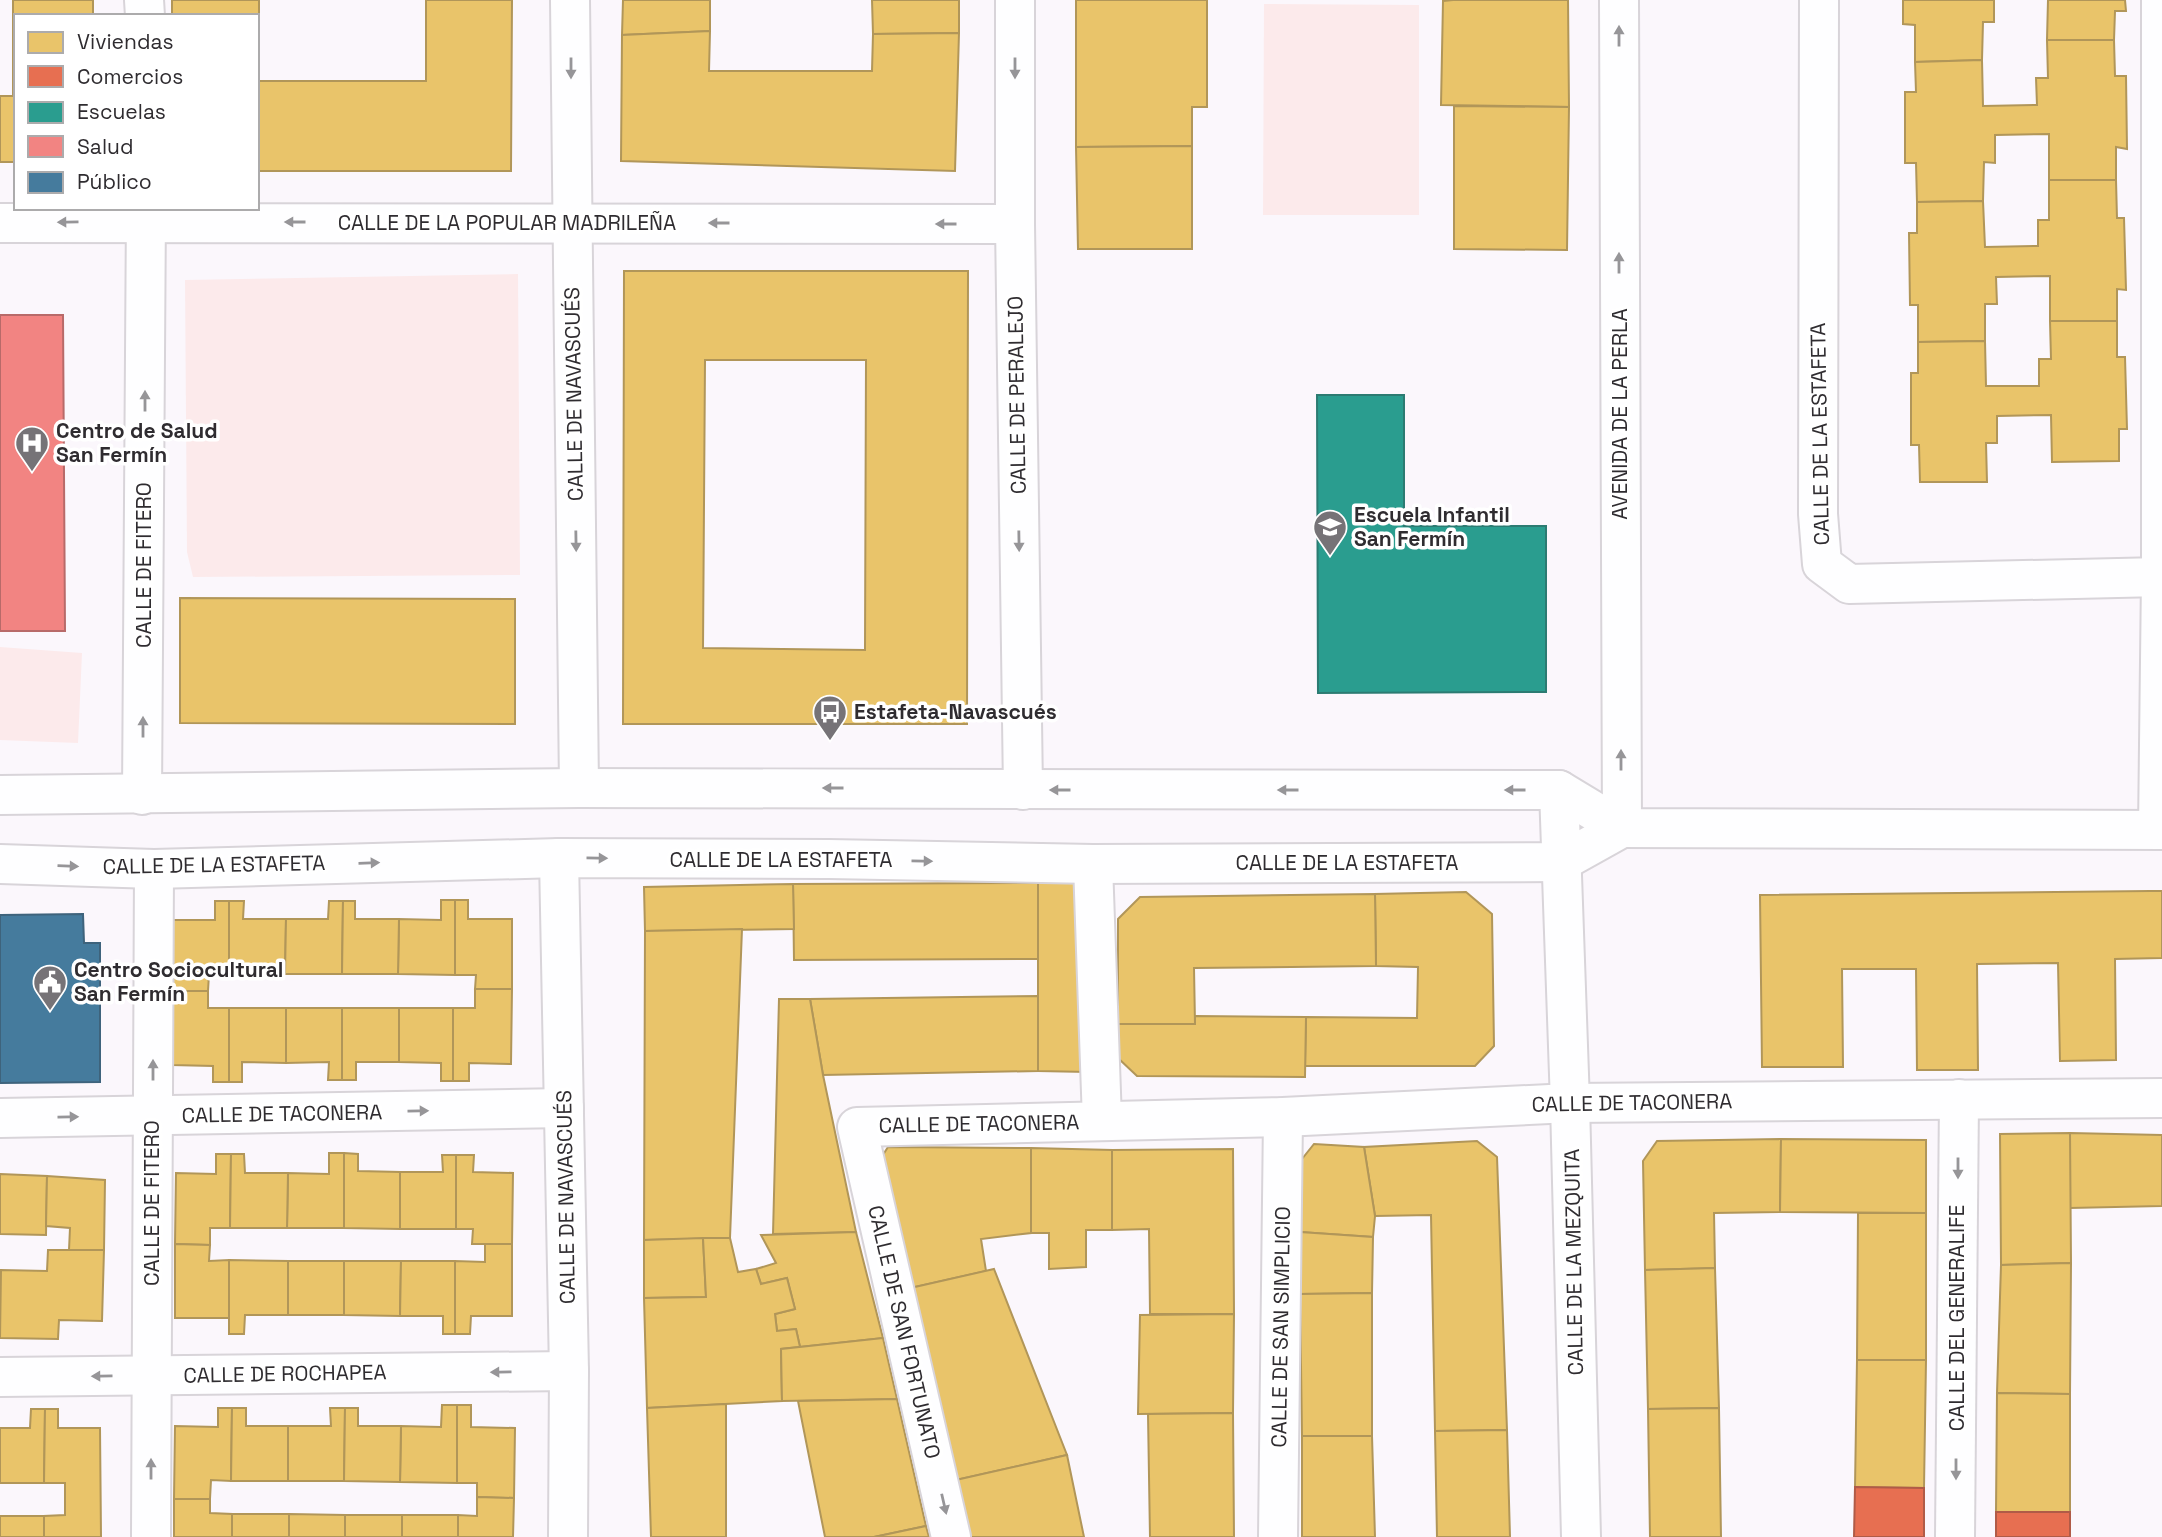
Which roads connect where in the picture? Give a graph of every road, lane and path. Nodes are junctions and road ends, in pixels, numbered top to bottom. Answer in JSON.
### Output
{"nodes":[{"id":1,"x":570,"y":0,"type":"edge"},
{"id":2,"x":1015,"y":0,"type":"edge"},
{"id":3,"x":1619,"y":0,"type":"edge"},
{"id":4,"x":1819,"y":0,"type":"edge"},
{"id":5,"x":2161,"y":0,"type":"edge"},
{"id":6,"x":146,"y":215,"type":"edge"},
{"id":7,"x":0,"y":223,"type":"edge"},
{"id":8,"x":571,"y":223,"type":"junction"},
{"id":9,"x":1015,"y":224,"type":"junction"},
{"id":10,"x":2161,"y":577,"type":"edge"},
{"id":11,"x":579,"y":788,"type":"junction"},
{"id":12,"x":1023,"y":790,"type":"junction"},
{"id":13,"x":1559,"y":790,"type":"junction"},
{"id":14,"x":0,"y":795,"type":"edge"},
{"id":15,"x":142,"y":795,"type":"junction"},
{"id":16,"x":1622,"y":828,"type":"junction"},
{"id":17,"x":2160,"y":830,"type":"edge"},
{"id":18,"x":559,"y":858,"type":"junction"},
{"id":19,"x":1561,"y":862,"type":"junction"},
{"id":20,"x":0,"y":864,"type":"edge"},
{"id":21,"x":1093,"y":864,"type":"junction"},
{"id":22,"x":154,"y":869,"type":"junction"},
{"id":23,"x":2162,"y":1098,"type":"edge"},
{"id":24,"x":1959,"y":1100,"type":"junction"},
{"id":25,"x":1570,"y":1103,"type":"junction"},
{"id":26,"x":564,"y":1108,"type":"junction"},
{"id":27,"x":153,"y":1116,"type":"junction"},
{"id":28,"x":1283,"y":1117,"type":"junction"},
{"id":29,"x":0,"y":1118,"type":"edge"},
{"id":30,"x":1102,"y":1121,"type":"junction"},
{"id":31,"x":857,"y":1127,"type":"joint"},
{"id":32,"x":569,"y":1371,"type":"junction"},
{"id":33,"x":152,"y":1375,"type":"junction"},
{"id":34,"x":0,"y":1377,"type":"edge"},
{"id":35,"x":151,"y":1537,"type":"edge"},
{"id":36,"x":568,"y":1537,"type":"edge"},
{"id":37,"x":951,"y":1537,"type":"edge"},
{"id":38,"x":1278,"y":1537,"type":"edge"},
{"id":39,"x":1581,"y":1537,"type":"edge"},
{"id":40,"x":1955,"y":1537,"type":"edge"}],
"edges":[{"from":1,"to":8,"type":"street","name":"CALLE DE NAVASCUÉS","one_way":true},
{"from":2,"to":9,"type":"street","name":"CALLE DE PERALEJO","one_way":true},
{"from":16,"to":3,"type":"street","name":"AVENIDA DE LA PERLA","one_way":true},
{"from":4,"to":10,"type":"street","name":"CALLE DE LA ESTAFETA"},
{"from":5,"to":10,"type":"street","name":"CALLE DE LA ESTAFETA"},
{"from":6,"to":7,"type":"street","name":"CALLE DE LA POPULAR MADRILEÑA","one_way":true},
{"from":8,"to":6,"type":"street","name":"CALLE DE LA POPULAR MADRILEÑA","one_way":true},
{"from":15,"to":6,"type":"street","name":"CALLE DE FITERO","one_way":true},
{"from":9,"to":8,"type":"street","name":"CALLE DE LA POPULAR MADRILEÑA","one_way":true},
{"from":8,"to":11,"type":"street","name":"CALLE DE NAVASCUÉS","one_way":true},
{"from":9,"to":12,"type":"street","name":"CALLE DE PERALEJO","one_way":true},
{"from":10,"to":17,"type":"street","name":"CALLE DE LA ESTAFETA"},
{"from":12,"to":11,"type":"street","one_way":true},
{"from":11,"to":15,"type":"street"},
{"from":13,"to":12,"type":"street","one_way":true},
{"from":13,"to":16,"type":"street"},
{"from":13,"to":19,"type":"street"},
{"from":14,"to":15,"type":"street"},
{"from":16,"to":17,"type":"street","name":"CALLE DE LA ESTAFETA"},
{"from":16,"to":19,"type":"street","name":"CALLE DE LA ESTAFETA"},
{"from":18,"to":21,"type":"street","name":"CALLE DE LA ESTAFETA","one_way":true},
{"from":22,"to":18,"type":"street","name":"CALLE DE LA ESTAFETA","one_way":true},
{"from":18,"to":26,"type":"street","name":"CALLE DE NAVASCUÉS"},
{"from":19,"to":21,"type":"street","name":"CALLE DE LA ESTAFETA"},
{"from":19,"to":25,"type":"street","name":"CALLE DE LA MEZQUITA"},
{"from":20,"to":22,"type":"street","name":"CALLE DE LA ESTAFETA","one_way":true},
{"from":21,"to":30,"type":"street","name":"CALLE DE TACONERA"},
{"from":27,"to":22,"type":"street","name":"CALLE DE FITERO","one_way":true},
{"from":23,"to":24,"type":"street","name":"CALLE DE TACONERA"},
{"from":24,"to":25,"type":"street","name":"CALLE DE TACONERA"},
{"from":24,"to":40,"type":"street","name":"CALLE DEL GENERALIFE","one_way":true},
{"from":25,"to":28,"type":"street","name":"CALLE DE TACONERA"},
{"from":25,"to":39,"type":"street","name":"CALLE DE LA MEZQUITA"},
{"from":27,"to":26,"type":"street","name":"CALLE DE TACONERA","one_way":true},
{"from":26,"to":32,"type":"street","name":"CALLE DE NAVASCUÉS"},
{"from":29,"to":27,"type":"street","name":"CALLE DE TACONERA","one_way":true},
{"from":27,"to":33,"type":"street","name":"CALLE DE FITERO"},
{"from":28,"to":30,"type":"street","name":"CALLE DE TACONERA"},
{"from":28,"to":38,"type":"street","name":"CALLE DE SAN SIMPLICIO"},
{"from":30,"to":31,"type":"street","name":"CALLE DE TACONERA"},
{"from":31,"to":37,"type":"street","name":"CALLE DE SAN FORTUNATO","one_way":true},
{"from":32,"to":33,"type":"street","name":"CALLE DE ROCHAPEA","one_way":true},
{"from":32,"to":36,"type":"street","name":"CALLE DE NAVASCUÉS"},
{"from":33,"to":34,"type":"street","name":"CALLE DE ROCHAPEA","one_way":true},
{"from":35,"to":33,"type":"street","name":"CALLE DE FITERO","one_way":true}]}
